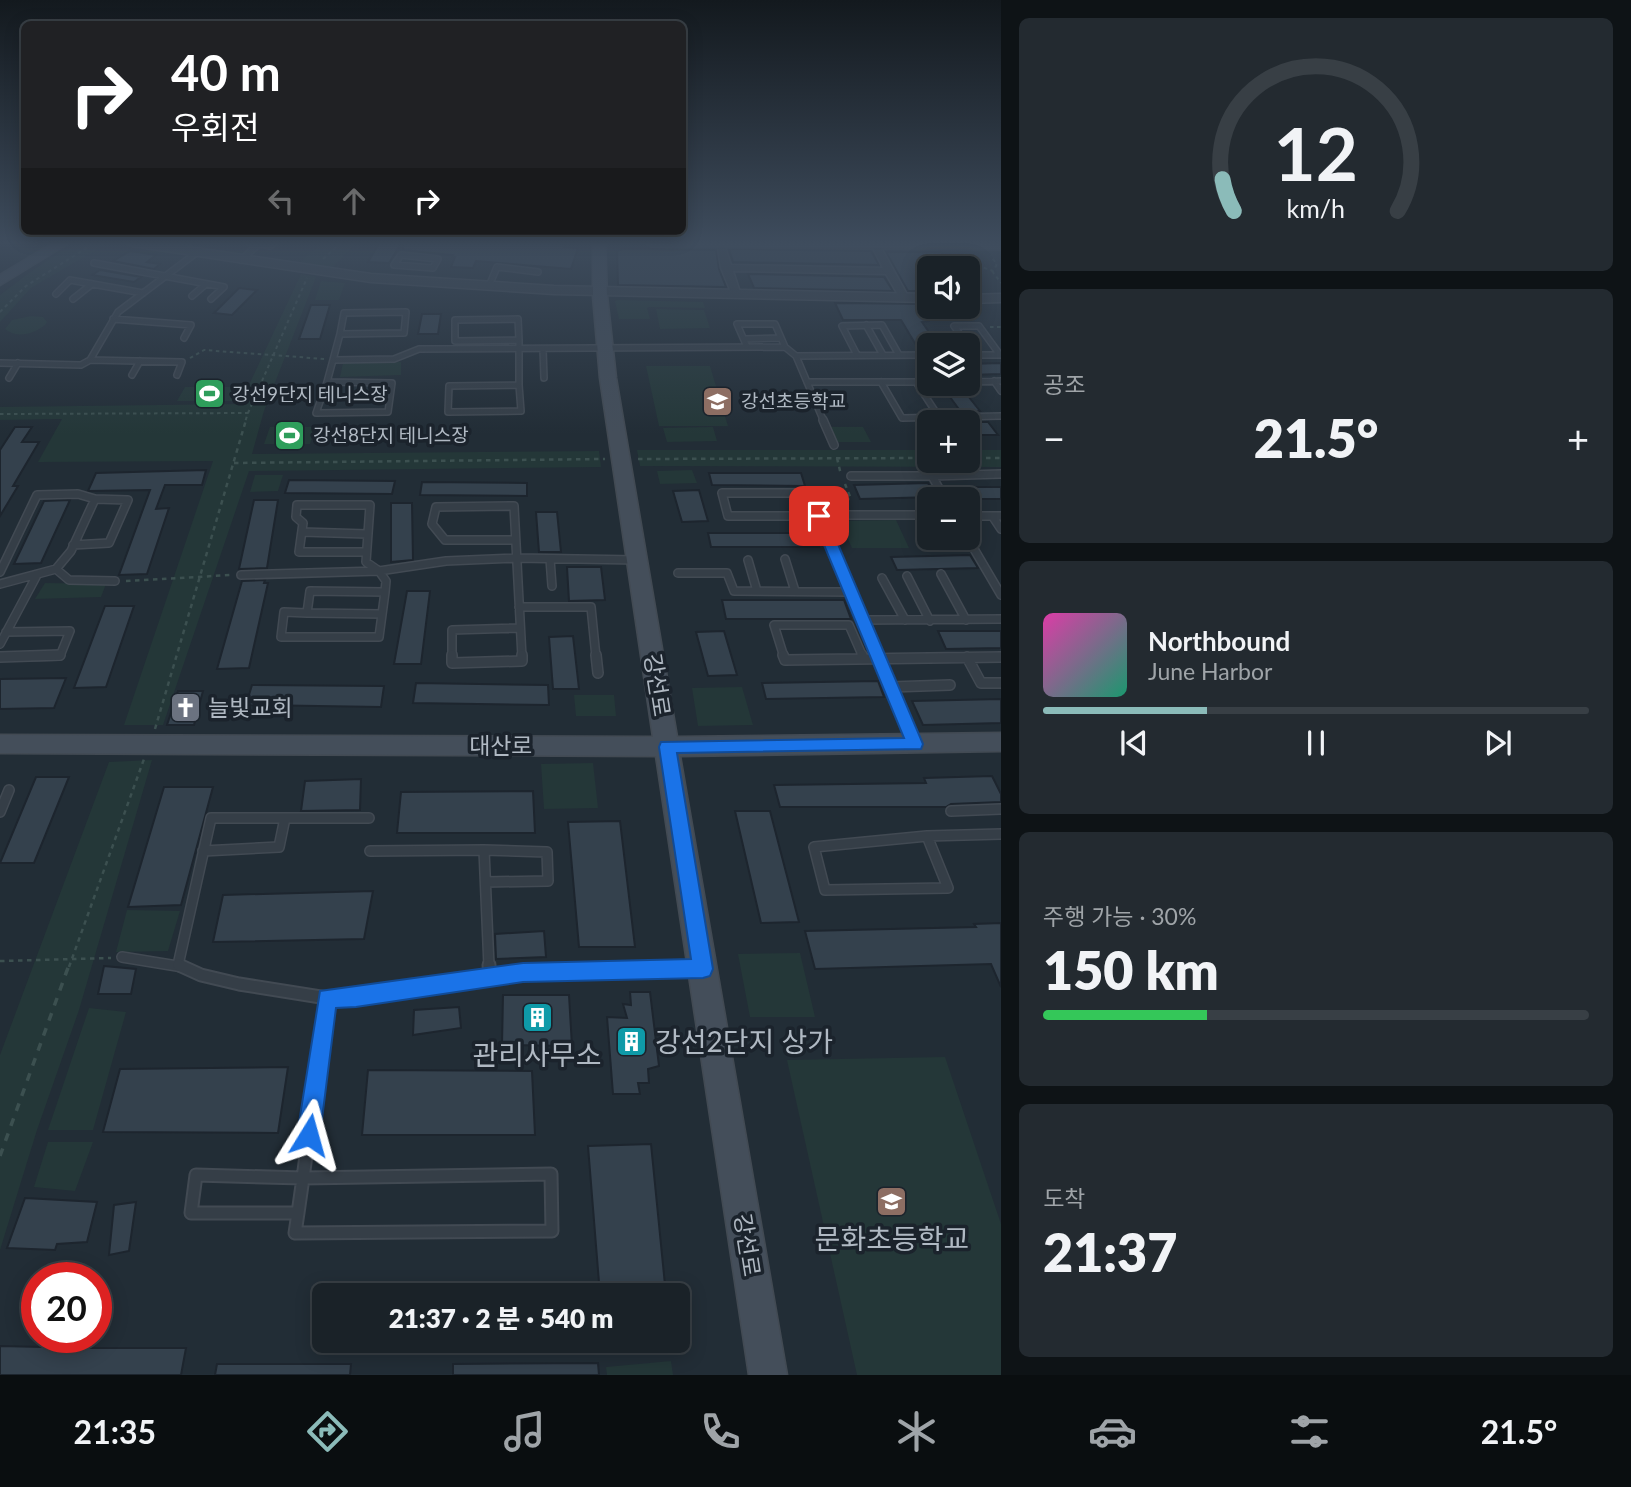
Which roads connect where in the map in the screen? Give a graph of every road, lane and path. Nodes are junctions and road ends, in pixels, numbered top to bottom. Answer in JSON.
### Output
{"nodes":[{"id":1,"x":128,"y":306,"type":"edge"},
{"id":2,"x":295,"y":306,"type":"edge"},
{"id":3,"x":601,"y":306,"type":"edge"},
{"id":4,"x":113,"y":319,"type":"junction"},
{"id":5,"x":866,"y":326,"type":"junction"},
{"id":6,"x":340,"y":334,"type":"junction"},
{"id":7,"x":184,"y":338,"type":"dead end"},
{"id":8,"x":781,"y":338,"type":"junction"},
{"id":9,"x":744,"y":339,"type":"junction"},
{"id":10,"x":520,"y":340,"type":"junction"},
{"id":11,"x":747,"y":347,"type":"junction"},
{"id":12,"x":785,"y":347,"type":"junction"},
{"id":13,"x":543,"y":348,"type":"junction"},
{"id":14,"x":520,"y":349,"type":"junction"},
{"id":15,"x":605,"y":349,"type":"junction"},
{"id":16,"x":857,"y":355,"type":"junction"},
{"id":17,"x":883,"y":355,"type":"junction"},
{"id":18,"x":899,"y":355,"type":"junction"},
{"id":19,"x":917,"y":355,"type":"edge"},
{"id":20,"x":971,"y":355,"type":"edge"},
{"id":21,"x":273,"y":356,"type":"junction"},
{"id":22,"x":796,"y":356,"type":"junction"},
{"id":23,"x":90,"y":360,"type":"junction"},
{"id":24,"x":335,"y":360,"type":"junction"},
{"id":25,"x":140,"y":361,"type":"junction"},
{"id":26,"x":182,"y":362,"type":"junction"},
{"id":27,"x":0,"y":363,"type":"edge"},
{"id":28,"x":18,"y":363,"type":"junction"},
{"id":29,"x":132,"y":375,"type":"dead end"},
{"id":30,"x":177,"y":375,"type":"dead end"},
{"id":31,"x":9,"y":378,"type":"dead end"},
{"id":32,"x":544,"y":378,"type":"dead end"},
{"id":33,"x":998,"y":381,"type":"edge"},
{"id":34,"x":327,"y":382,"type":"junction"},
{"id":35,"x":807,"y":382,"type":"junction"},
{"id":36,"x":881,"y":382,"type":"junction"},
{"id":37,"x":916,"y":382,"type":"joint"},
{"id":38,"x":980,"y":382,"type":"edge"},
{"id":39,"x":519,"y":385,"type":"junction"},
{"id":40,"x":1001,"y":391,"type":"edge"},
{"id":41,"x":934,"y":410,"type":"edge"},
{"id":42,"x":248,"y":412,"type":"junction"},
{"id":43,"x":0,"y":414,"type":"edge"},
{"id":44,"x":980,"y":416,"type":"edge"},
{"id":45,"x":1001,"y":416,"type":"edge"},
{"id":46,"x":917,"y":418,"type":"edge"},
{"id":47,"x":834,"y":444,"type":"joint"},
{"id":48,"x":837,"y":458,"type":"junction"},
{"id":49,"x":917,"y":458,"type":"edge"},
{"id":50,"x":980,"y":458,"type":"edge"},
{"id":51,"x":1001,"y":458,"type":"edge"},
{"id":52,"x":605,"y":459,"type":"dead end"},
{"id":53,"x":635,"y":459,"type":"dead end"},
{"id":54,"x":233,"y":463,"type":"junction"},
{"id":55,"x":1001,"y":474,"type":"edge"},
{"id":56,"x":851,"y":476,"type":"dead end"},
{"id":57,"x":932,"y":476,"type":"junction"},
{"id":58,"x":938,"y":487,"type":"edge"},
{"id":59,"x":95,"y":499,"type":"junction"},
{"id":60,"x":917,"y":515,"type":"edge"},
{"id":61,"x":816,"y":516,"type":"junction"},
{"id":62,"x":997,"y":517,"type":"edge"},
{"id":63,"x":1001,"y":529,"type":"edge"},
{"id":64,"x":302,"y":532,"type":"junction"},
{"id":65,"x":367,"y":534,"type":"junction"},
{"id":66,"x":515,"y":540,"type":"junction"},
{"id":67,"x":73,"y":545,"type":"junction"},
{"id":68,"x":975,"y":550,"type":"edge"},
{"id":69,"x":0,"y":552,"type":"edge"},
{"id":70,"x":10,"y":552,"type":"junction"},
{"id":71,"x":365,"y":552,"type":"junction"},
{"id":72,"x":517,"y":558,"type":"junction"},
{"id":73,"x":550,"y":559,"type":"junction"},
{"id":74,"x":785,"y":559,"type":"dead end"},
{"id":75,"x":637,"y":560,"type":"junction"},
{"id":76,"x":748,"y":560,"type":"dead end"},
{"id":77,"x":55,"y":569,"type":"junction"},
{"id":78,"x":379,"y":571,"type":"junction"},
{"id":79,"x":0,"y":572,"type":"edge"},
{"id":80,"x":678,"y":573,"type":"dead end"},
{"id":81,"x":941,"y":574,"type":"dead end"},
{"id":82,"x":37,"y":575,"type":"junction"},
{"id":83,"x":241,"y":575,"type":"joint"},
{"id":84,"x":200,"y":576,"type":"junction"},
{"id":85,"x":907,"y":576,"type":"dead end"},
{"id":86,"x":882,"y":578,"type":"dead end"},
{"id":87,"x":115,"y":581,"type":"joint"},
{"id":88,"x":0,"y":584,"type":"edge"},
{"id":89,"x":552,"y":586,"type":"dead end"},
{"id":90,"x":757,"y":591,"type":"junction"},
{"id":91,"x":795,"y":591,"type":"junction"},
{"id":92,"x":385,"y":592,"type":"junction"},
{"id":93,"x":851,"y":592,"type":"junction"},
{"id":94,"x":1001,"y":595,"type":"edge"},
{"id":95,"x":519,"y":607,"type":"junction"},
{"id":96,"x":307,"y":612,"type":"junction"},
{"id":97,"x":382,"y":614,"type":"junction"},
{"id":98,"x":1001,"y":619,"type":"edge"},
{"id":99,"x":863,"y":620,"type":"junction"},
{"id":100,"x":966,"y":620,"type":"junction"},
{"id":101,"x":905,"y":621,"type":"junction"},
{"id":102,"x":930,"y":621,"type":"junction"},
{"id":103,"x":520,"y":628,"type":"junction"},
{"id":104,"x":6,"y":632,"type":"junction"},
{"id":105,"x":0,"y":644,"type":"edge"},
{"id":106,"x":0,"y":657,"type":"edge"},
{"id":107,"x":967,"y":657,"type":"junction"},
{"id":108,"x":1001,"y":657,"type":"edge"},
{"id":109,"x":863,"y":658,"type":"junction"},
{"id":110,"x":879,"y":658,"type":"junction"},
{"id":111,"x":598,"y":673,"type":"dead end"},
{"id":112,"x":1001,"y":682,"type":"edge"},
{"id":113,"x":950,"y":685,"type":"dead end"},
{"id":114,"x":891,"y":687,"type":"junction"},
{"id":115,"x":154,"y":731,"type":"dead end"},
{"id":116,"x":0,"y":744,"type":"edge"},
{"id":117,"x":915,"y":744,"type":"junction"},
{"id":118,"x":999,"y":746,"type":"edge"},
{"id":119,"x":667,"y":747,"type":"junction"},
{"id":120,"x":145,"y":756,"type":"dead end"},
{"id":121,"x":9,"y":790,"type":"dead end"},
{"id":122,"x":1001,"y":810,"type":"edge"},
{"id":123,"x":951,"y":811,"type":"dead end"},
{"id":124,"x":0,"y":812,"type":"edge"},
{"id":125,"x":285,"y":818,"type":"junction"},
{"id":126,"x":369,"y":818,"type":"dead end"},
{"id":127,"x":1001,"y":834,"type":"edge"},
{"id":128,"x":927,"y":836,"type":"junction"},
{"id":129,"x":484,"y":850,"type":"junction"},
{"id":130,"x":203,"y":851,"type":"junction"},
{"id":131,"x":370,"y":851,"type":"dead end"},
{"id":132,"x":485,"y":882,"type":"junction"},
{"id":133,"x":122,"y":957,"type":"joint"},
{"id":134,"x":71,"y":960,"type":"junction"},
{"id":135,"x":0,"y":961,"type":"edge"},
{"id":136,"x":178,"y":965,"type":"junction"},
{"id":137,"x":703,"y":969,"type":"junction"},
{"id":138,"x":491,"y":978,"type":"junction"},
{"id":139,"x":327,"y":998,"type":"junction"},
{"id":140,"x":0,"y":1156,"type":"edge"},
{"id":141,"x":303,"y":1178,"type":"junction"},
{"id":142,"x":299,"y":1213,"type":"junction"},
{"id":143,"x":768,"y":1375,"type":"edge"}],
"edges":[{"from":1,"to":4,"type":"lane"},
{"from":2,"to":21,"type":"path"},
{"from":3,"to":15,"type":"main road","name":"강선로"},
{"from":4,"to":7,"type":"lane"},
{"from":4,"to":23,"type":"lane"},
{"from":5,"to":16,"type":"lane"},
{"from":5,"to":17,"type":"lane"},
{"from":5,"to":18,"type":"lane"},
{"from":6,"to":6,"type":"lane"},
{"from":6,"to":24,"type":"lane"},
{"from":8,"to":9,"type":"lane"},
{"from":8,"to":9,"type":"lane"},
{"from":8,"to":12,"type":"lane"},
{"from":9,"to":11,"type":"lane"},
{"from":10,"to":10,"type":"lane"},
{"from":10,"to":14,"type":"lane"},
{"from":11,"to":12,"type":"lane"},
{"from":11,"to":15,"type":"lane"},
{"from":12,"to":22,"type":"lane"},
{"from":13,"to":14,"type":"lane"},
{"from":13,"to":15,"type":"lane"},
{"from":13,"to":32,"type":"lane"},
{"from":14,"to":24,"type":"lane"},
{"from":14,"to":39,"type":"lane"},
{"from":15,"to":75,"type":"main road","name":"강선로"},
{"from":16,"to":17,"type":"lane"},
{"from":16,"to":22,"type":"lane"},
{"from":17,"to":18,"type":"lane"},
{"from":18,"to":19,"type":"lane"},
{"from":20,"to":20,"type":"lane"},
{"from":21,"to":24,"type":"path"},
{"from":21,"to":26,"type":"path"},
{"from":21,"to":42,"type":"path"},
{"from":22,"to":35,"type":"lane"},
{"from":23,"to":25,"type":"lane"},
{"from":23,"to":28,"type":"lane"},
{"from":24,"to":34,"type":"lane"},
{"from":25,"to":26,"type":"lane"},
{"from":25,"to":29,"type":"lane"},
{"from":26,"to":30,"type":"lane"},
{"from":27,"to":28,"type":"lane"},
{"from":28,"to":31,"type":"lane"},
{"from":33,"to":38,"type":"lane"},
{"from":33,"to":40,"type":"lane"},
{"from":34,"to":34,"type":"lane"},
{"from":35,"to":36,"type":"lane"},
{"from":35,"to":47,"type":"lane"},
{"from":36,"to":37,"type":"lane"},
{"from":36,"to":46,"type":"lane"},
{"from":37,"to":41,"type":"lane"},
{"from":39,"to":39,"type":"lane"},
{"from":42,"to":43,"type":"path"},
{"from":42,"to":54,"type":"path"},
{"from":44,"to":45,"type":"lane"},
{"from":47,"to":48,"type":"path"},
{"from":48,"to":49,"type":"path"},
{"from":48,"to":53,"type":"path"},
{"from":48,"to":61,"type":"path"},
{"from":50,"to":51,"type":"path"},
{"from":52,"to":54,"type":"path"},
{"from":54,"to":84,"type":"path"},
{"from":55,"to":57,"type":"lane"},
{"from":56,"to":57,"type":"lane"},
{"from":57,"to":58,"type":"lane"},
{"from":59,"to":67,"type":"lane"},
{"from":59,"to":67,"type":"lane"},
{"from":59,"to":70,"type":"lane"},
{"from":60,"to":61,"type":"lane"},
{"from":61,"to":61,"type":"lane"},
{"from":61,"to":93,"type":"lane"},
{"from":62,"to":63,"type":"lane"},
{"from":64,"to":65,"type":"lane"},
{"from":64,"to":65,"type":"lane"},
{"from":64,"to":71,"type":"lane"},
{"from":65,"to":71,"type":"lane"},
{"from":66,"to":66,"type":"lane"},
{"from":66,"to":72,"type":"lane"},
{"from":67,"to":77,"type":"lane"},
{"from":68,"to":94,"type":"lane"},
{"from":69,"to":70,"type":"lane"},
{"from":70,"to":79,"type":"lane"},
{"from":71,"to":78,"type":"lane"},
{"from":72,"to":73,"type":"lane"},
{"from":72,"to":78,"type":"lane"},
{"from":72,"to":95,"type":"lane"},
{"from":73,"to":75,"type":"lane"},
{"from":73,"to":89,"type":"lane"},
{"from":74,"to":91,"type":"lane"},
{"from":75,"to":119,"type":"main road","name":"강선로"},
{"from":76,"to":90,"type":"lane"},
{"from":77,"to":82,"type":"lane"},
{"from":77,"to":87,"type":"lane"},
{"from":78,"to":83,"type":"lane"},
{"from":78,"to":92,"type":"lane"},
{"from":80,"to":90,"type":"lane"},
{"from":81,"to":100,"type":"lane"},
{"from":82,"to":88,"type":"lane"},
{"from":82,"to":104,"type":"lane"},
{"from":83,"to":84,"type":"path"},
{"from":84,"to":87,"type":"path"},
{"from":84,"to":115,"type":"path"},
{"from":85,"to":102,"type":"lane"},
{"from":86,"to":101,"type":"lane"},
{"from":90,"to":91,"type":"lane"},
{"from":91,"to":93,"type":"lane"},
{"from":92,"to":96,"type":"lane"},
{"from":92,"to":97,"type":"lane"},
{"from":93,"to":99,"type":"lane"},
{"from":95,"to":103,"type":"lane"},
{"from":95,"to":111,"type":"lane"},
{"from":96,"to":97,"type":"lane"},
{"from":96,"to":97,"type":"lane"},
{"from":98,"to":100,"type":"lane"},
{"from":99,"to":101,"type":"lane"},
{"from":99,"to":110,"type":"lane"},
{"from":100,"to":102,"type":"lane"},
{"from":101,"to":102,"type":"lane"},
{"from":103,"to":103,"type":"lane"},
{"from":104,"to":105,"type":"lane"},
{"from":104,"to":106,"type":"lane"},
{"from":107,"to":108,"type":"lane"},
{"from":107,"to":110,"type":"lane"},
{"from":107,"to":112,"type":"lane"},
{"from":109,"to":109,"type":"lane"},
{"from":109,"to":110,"type":"lane"},
{"from":110,"to":114,"type":"lane"},
{"from":113,"to":114,"type":"lane"},
{"from":114,"to":117,"type":"lane"},
{"from":116,"to":119,"type":"main road","name":"대산로"},
{"from":117,"to":118,"type":"main road","name":"대산로"},
{"from":117,"to":119,"type":"main road","name":"대산로"},
{"from":119,"to":137,"type":"main road","name":"강선로"},
{"from":120,"to":134,"type":"path"},
{"from":121,"to":124,"type":"lane"},
{"from":122,"to":123,"type":"lane"},
{"from":125,"to":126,"type":"lane"},
{"from":125,"to":130,"type":"lane"},
{"from":125,"to":130,"type":"lane"},
{"from":127,"to":128,"type":"lane"},
{"from":128,"to":128,"type":"lane"},
{"from":129,"to":131,"type":"lane"},
{"from":129,"to":132,"type":"lane"},
{"from":129,"to":132,"type":"lane"},
{"from":130,"to":136,"type":"lane"},
{"from":132,"to":138,"type":"lane"},
{"from":133,"to":134,"type":"path"},
{"from":133,"to":136,"type":"lane"},
{"from":134,"to":135,"type":"path"},
{"from":134,"to":140,"type":"path"},
{"from":136,"to":139,"type":"lane"},
{"from":137,"to":138,"type":"lane"},
{"from":137,"to":143,"type":"main road","name":"강선로"},
{"from":138,"to":139,"type":"lane"},
{"from":139,"to":141,"type":"lane"},
{"from":141,"to":142,"type":"lane"},
{"from":141,"to":142,"type":"lane"},
{"from":141,"to":142,"type":"lane"}]}
